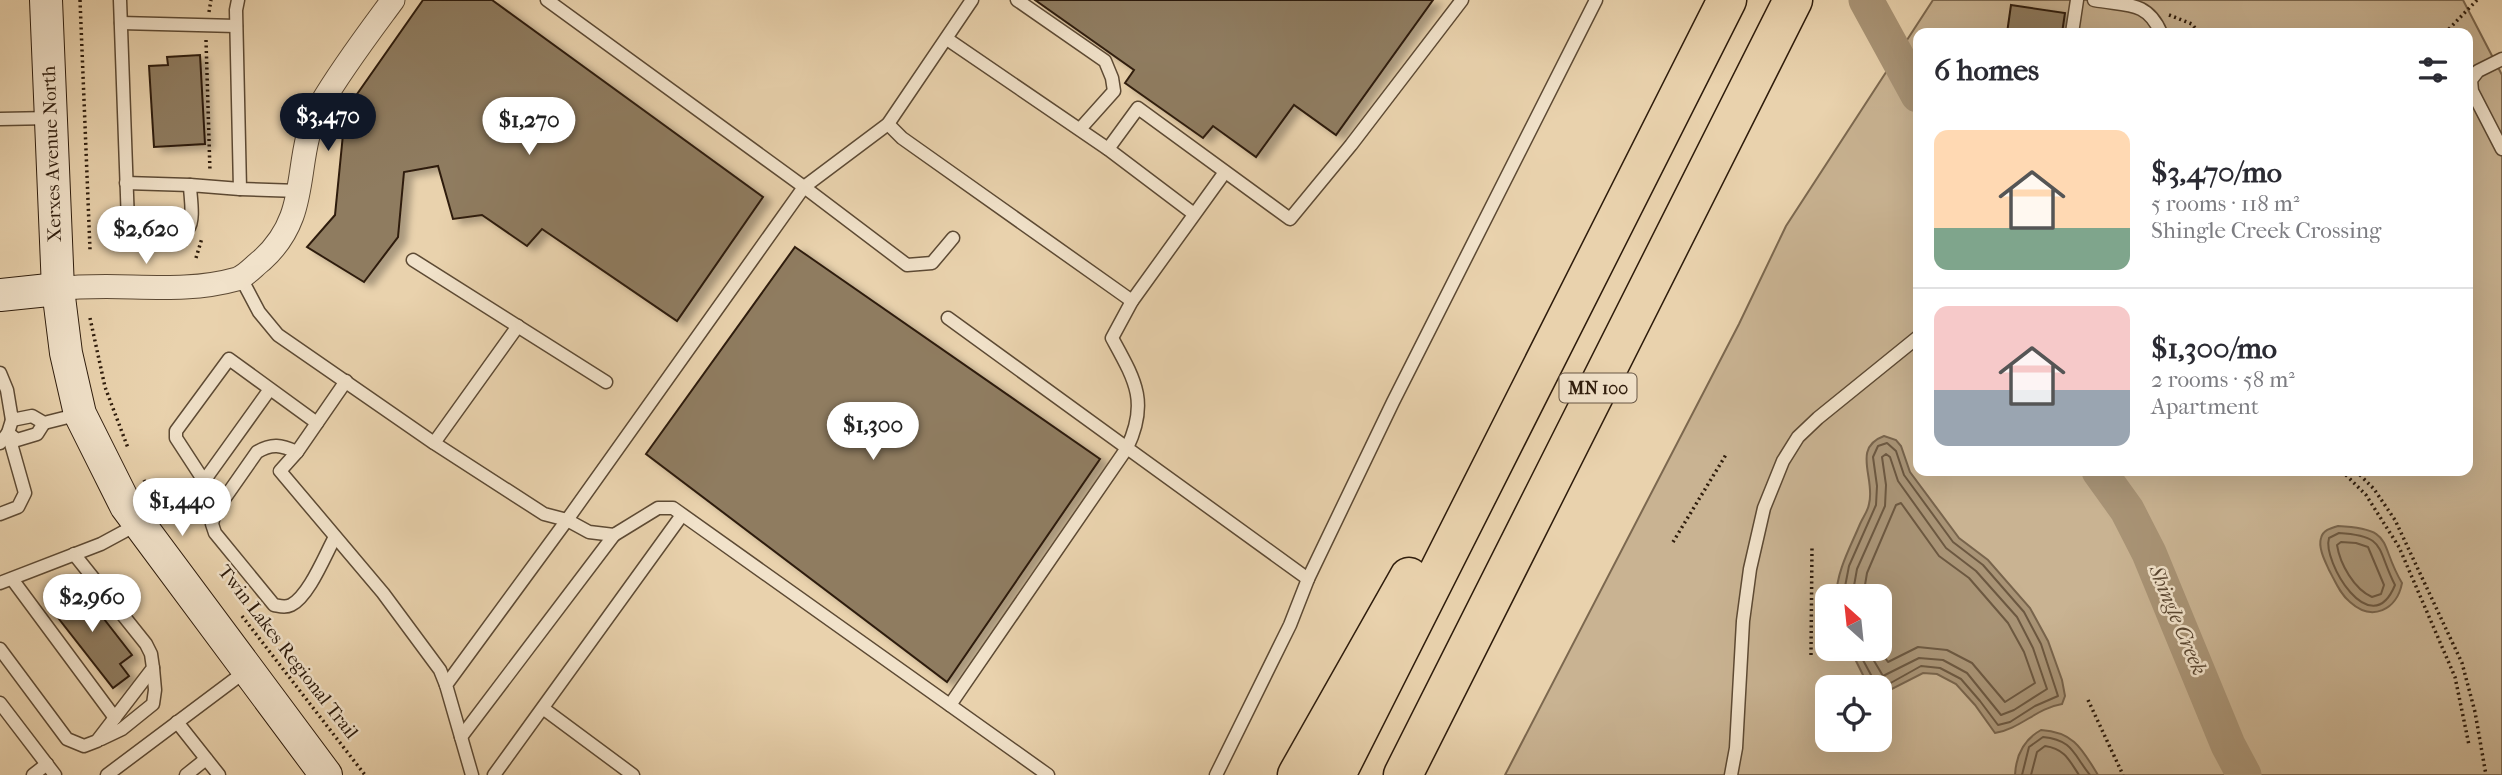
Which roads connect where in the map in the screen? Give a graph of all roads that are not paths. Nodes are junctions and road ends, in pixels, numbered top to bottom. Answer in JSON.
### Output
{"nodes":[{"id":1,"x":47,"y":0,"type":"edge"},
{"id":2,"x":120,"y":0,"type":"edge"},
{"id":3,"x":238,"y":0,"type":"edge"},
{"id":4,"x":393,"y":0,"type":"edge"},
{"id":5,"x":547,"y":0,"type":"edge"},
{"id":6,"x":972,"y":0,"type":"edge"},
{"id":7,"x":1017,"y":0,"type":"edge"},
{"id":8,"x":1462,"y":0,"type":"edge"},
{"id":9,"x":1596,"y":0,"type":"edge"},
{"id":10,"x":1727,"y":0,"type":"edge"},
{"id":11,"x":1793,"y":0,"type":"edge"},
{"id":12,"x":2077,"y":0,"type":"edge"},
{"id":13,"x":2094,"y":0,"type":"edge"},
{"id":14,"x":2132,"y":3,"type":"edge"},
{"id":15,"x":121,"y":23,"type":"junction"},
{"id":16,"x":236,"y":26,"type":"junction"},
{"id":17,"x":2073,"y":28,"type":"edge"},
{"id":18,"x":2158,"y":28,"type":"edge"},
{"id":19,"x":947,"y":38,"type":"junction"},
{"id":20,"x":2502,"y":59,"type":"edge"},
{"id":21,"x":2473,"y":78,"type":"edge"},
{"id":22,"x":2473,"y":93,"type":"edge"},
{"id":23,"x":51,"y":118,"type":"junction"},
{"id":24,"x":0,"y":119,"type":"edge"},
{"id":25,"x":888,"y":124,"type":"junction"},
{"id":26,"x":1080,"y":129,"type":"junction"},
{"id":27,"x":1108,"y":149,"type":"junction"},
{"id":28,"x":2502,"y":149,"type":"edge"},
{"id":29,"x":1225,"y":172,"type":"junction"},
{"id":30,"x":126,"y":183,"type":"junction"},
{"id":31,"x":190,"y":185,"type":"junction"},
{"id":32,"x":804,"y":187,"type":"junction"},
{"id":33,"x":240,"y":189,"type":"junction"},
{"id":34,"x":299,"y":191,"type":"junction"},
{"id":35,"x":1621,"y":212,"type":"junction"},
{"id":36,"x":1195,"y":214,"type":"junction"},
{"id":37,"x":953,"y":239,"type":"dead end"},
{"id":38,"x":413,"y":260,"type":"dead end"},
{"id":39,"x":241,"y":278,"type":"junction"},
{"id":40,"x":58,"y":289,"type":"junction"},
{"id":41,"x":0,"y":295,"type":"edge"},
{"id":42,"x":1132,"y":301,"type":"junction"},
{"id":43,"x":947,"y":318,"type":"dead end"},
{"id":44,"x":518,"y":326,"type":"junction"},
{"id":45,"x":1913,"y":341,"type":"edge"},
{"id":46,"x":0,"y":373,"type":"edge"},
{"id":47,"x":346,"y":382,"type":"junction"},
{"id":48,"x":606,"y":382,"type":"dead end"},
{"id":49,"x":270,"y":389,"type":"junction"},
{"id":50,"x":80,"y":414,"type":"junction"},
{"id":51,"x":44,"y":423,"type":"junction"},
{"id":52,"x":317,"y":423,"type":"junction"},
{"id":53,"x":6,"y":432,"type":"edge"},
{"id":54,"x":434,"y":443,"type":"junction"},
{"id":55,"x":1127,"y":448,"type":"junction"},
{"id":56,"x":297,"y":452,"type":"junction"},
{"id":57,"x":0,"y":514,"type":"edge"},
{"id":58,"x":149,"y":515,"type":"junction"},
{"id":59,"x":682,"y":515,"type":"junction"},
{"id":60,"x":567,"y":520,"type":"junction"},
{"id":61,"x":614,"y":535,"type":"junction"},
{"id":62,"x":335,"y":537,"type":"junction"},
{"id":63,"x":74,"y":554,"type":"junction"},
{"id":64,"x":1308,"y":579,"type":"junction"},
{"id":65,"x":6,"y":581,"type":"edge"},
{"id":66,"x":0,"y":649,"type":"edge"},
{"id":67,"x":153,"y":668,"type":"junction"},
{"id":68,"x":247,"y":670,"type":"junction"},
{"id":69,"x":446,"y":685,"type":"junction"},
{"id":70,"x":0,"y":703,"type":"edge"},
{"id":71,"x":950,"y":705,"type":"junction"},
{"id":72,"x":544,"y":709,"type":"junction"},
{"id":73,"x":115,"y":718,"type":"junction"},
{"id":74,"x":12,"y":719,"type":"junction"},
{"id":75,"x":177,"y":722,"type":"junction"},
{"id":76,"x":0,"y":729,"type":"edge"},
{"id":77,"x":461,"y":737,"type":"junction"},
{"id":78,"x":97,"y":741,"type":"junction"},
{"id":79,"x":206,"y":759,"type":"junction"},
{"id":80,"x":47,"y":764,"type":"junction"},
{"id":81,"x":33,"y":775,"type":"edge"},
{"id":82,"x":55,"y":775,"type":"edge"},
{"id":83,"x":107,"y":775,"type":"edge"},
{"id":84,"x":186,"y":775,"type":"edge"},
{"id":85,"x":219,"y":775,"type":"edge"},
{"id":86,"x":326,"y":775,"type":"edge"},
{"id":87,"x":472,"y":775,"type":"edge"},
{"id":88,"x":495,"y":775,"type":"edge"},
{"id":89,"x":633,"y":775,"type":"edge"},
{"id":90,"x":1048,"y":775,"type":"edge"},
{"id":91,"x":1216,"y":775,"type":"edge"},
{"id":92,"x":1297,"y":775,"type":"edge"},
{"id":93,"x":1336,"y":775,"type":"edge"},
{"id":94,"x":1403,"y":775,"type":"edge"},
{"id":95,"x":1731,"y":775,"type":"edge"}],
"edges":[{"from":1,"to":23,"type":"street","name":"Xerxes Avenue North"},
{"from":2,"to":15,"type":"lane"},
{"from":3,"to":16,"type":"lane"},
{"from":4,"to":34,"type":"street"},
{"from":5,"to":32,"type":"lane"},
{"from":6,"to":19,"type":"lane"},
{"from":7,"to":26,"type":"lane"},
{"from":8,"to":29,"type":"lane"},
{"from":9,"to":64,"type":"lane"},
{"from":10,"to":35,"type":"highway","number":"MN 100"},
{"from":11,"to":94,"type":"highway","number":"MN 100"},
{"from":12,"to":17,"type":"lane"},
{"from":13,"to":14,"type":"lane"},
{"from":14,"to":18,"type":"lane"},
{"from":15,"to":16,"type":"lane"},
{"from":15,"to":30,"type":"lane"},
{"from":16,"to":33,"type":"lane"},
{"from":19,"to":25,"type":"lane"},
{"from":19,"to":26,"type":"lane"},
{"from":20,"to":21,"type":"lane"},
{"from":22,"to":28,"type":"lane"},
{"from":23,"to":24,"type":"lane"},
{"from":23,"to":40,"type":"street","name":"Xerxes Avenue North"},
{"from":25,"to":32,"type":"lane"},
{"from":25,"to":42,"type":"lane"},
{"from":26,"to":27,"type":"lane"},
{"from":27,"to":29,"type":"lane"},
{"from":27,"to":36,"type":"lane"},
{"from":29,"to":36,"type":"lane"},
{"from":30,"to":31,"type":"lane"},
{"from":30,"to":31,"type":"lane"},
{"from":31,"to":33,"type":"lane"},
{"from":32,"to":37,"type":"lane"},
{"from":32,"to":60,"type":"lane"},
{"from":33,"to":34,"type":"lane"},
{"from":34,"to":39,"type":"street"},
{"from":35,"to":92,"type":"highway"},
{"from":35,"to":93,"type":"highway","number":"MN 100"},
{"from":36,"to":42,"type":"lane"},
{"from":38,"to":44,"type":"lane"},
{"from":39,"to":40,"type":"street"},
{"from":39,"to":47,"type":"lane"},
{"from":40,"to":41,"type":"street"},
{"from":40,"to":50,"type":"street","name":"Xerxes Avenue North"},
{"from":42,"to":55,"type":"lane"},
{"from":43,"to":55,"type":"lane"},
{"from":44,"to":48,"type":"lane"},
{"from":44,"to":54,"type":"lane"},
{"from":45,"to":95,"type":"lane"},
{"from":46,"to":53,"type":"lane"},
{"from":47,"to":52,"type":"lane"},
{"from":47,"to":54,"type":"lane"},
{"from":49,"to":49,"type":"lane"},
{"from":49,"to":52,"type":"lane"},
{"from":50,"to":51,"type":"lane"},
{"from":50,"to":58,"type":"street","name":"Xerxes Avenue North"},
{"from":51,"to":53,"type":"lane"},
{"from":51,"to":53,"type":"lane"},
{"from":52,"to":56,"type":"lane"},
{"from":53,"to":57,"type":"lane"},
{"from":54,"to":60,"type":"lane"},
{"from":55,"to":64,"type":"lane"},
{"from":55,"to":71,"type":"lane"},
{"from":56,"to":62,"type":"lane"},
{"from":56,"to":62,"type":"lane"},
{"from":58,"to":63,"type":"lane"},
{"from":58,"to":68,"type":"street","name":"Xerxes Avenue North"},
{"from":59,"to":61,"type":"lane"},
{"from":59,"to":71,"type":"lane"},
{"from":59,"to":72,"type":"lane"},
{"from":60,"to":61,"type":"lane"},
{"from":60,"to":69,"type":"lane"},
{"from":61,"to":77,"type":"lane"},
{"from":62,"to":69,"type":"lane"},
{"from":63,"to":65,"type":"lane"},
{"from":63,"to":67,"type":"lane"},
{"from":64,"to":91,"type":"lane"},
{"from":65,"to":73,"type":"lane"},
{"from":66,"to":78,"type":"lane"},
{"from":67,"to":73,"type":"lane"},
{"from":67,"to":78,"type":"lane"},
{"from":68,"to":75,"type":"lane"},
{"from":68,"to":86,"type":"street","name":"Xerxes Avenue North"},
{"from":69,"to":77,"type":"lane"},
{"from":70,"to":74,"type":"lane"},
{"from":71,"to":90,"type":"lane"},
{"from":72,"to":88,"type":"lane"},
{"from":72,"to":89,"type":"lane"},
{"from":73,"to":78,"type":"lane"},
{"from":74,"to":76,"type":"lane"},
{"from":74,"to":80,"type":"lane"},
{"from":75,"to":79,"type":"lane"},
{"from":75,"to":83,"type":"lane"},
{"from":77,"to":87,"type":"lane"},
{"from":79,"to":84,"type":"lane"},
{"from":79,"to":85,"type":"lane"},
{"from":80,"to":81,"type":"lane"},
{"from":80,"to":82,"type":"lane"}]}
